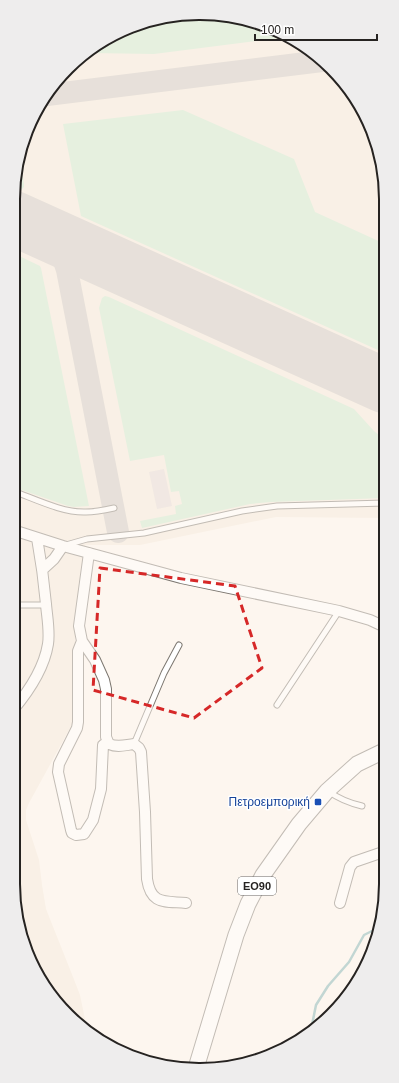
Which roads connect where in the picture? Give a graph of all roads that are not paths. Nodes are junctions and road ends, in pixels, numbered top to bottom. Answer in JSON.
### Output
{"nodes":[{"id":1,"x":20,"y":493,"type":"edge"},
{"id":2,"x":379,"y":503,"type":"edge"},
{"id":3,"x":114,"y":508,"type":"dead end"},
{"id":4,"x":20,"y":532,"type":"edge"},
{"id":5,"x":37,"y":538,"type":"junction"},
{"id":6,"x":63,"y":546,"type":"junction"},
{"id":7,"x":89,"y":553,"type":"junction"},
{"id":8,"x":42,"y":570,"type":"junction"},
{"id":9,"x":46,"y":605,"type":"junction"},
{"id":10,"x":20,"y":606,"type":"edge"},
{"id":11,"x":339,"y":610,"type":"junction"},
{"id":12,"x":379,"y":624,"type":"edge"},
{"id":13,"x":82,"y":641,"type":"junction"},
{"id":14,"x":179,"y":645,"type":"dead end"},
{"id":15,"x":20,"y":700,"type":"edge"},
{"id":16,"x":277,"y":705,"type":"dead end"},
{"id":17,"x":108,"y":742,"type":"junction"},
{"id":18,"x":134,"y":744,"type":"junction"},
{"id":19,"x":379,"y":753,"type":"edge"},
{"id":20,"x":327,"y":791,"type":"junction"},
{"id":21,"x":362,"y":806,"type":"dead end"},
{"id":22,"x":379,"y":853,"type":"edge"},
{"id":23,"x":186,"y":903,"type":"dead end"},
{"id":24,"x":340,"y":903,"type":"dead end"},
{"id":25,"x":197,"y":1063,"type":"edge"}],
"edges":[{"from":1,"to":3,"type":"lane"},
{"from":2,"to":6,"type":"lane"},
{"from":4,"to":5,"type":"street"},
{"from":5,"to":6,"type":"street"},
{"from":5,"to":8,"type":"street"},
{"from":6,"to":7,"type":"street"},
{"from":6,"to":8,"type":"street"},
{"from":7,"to":11,"type":"street"},
{"from":7,"to":13,"type":"street"},
{"from":8,"to":9,"type":"street"},
{"from":9,"to":10,"type":"lane"},
{"from":9,"to":15,"type":"street"},
{"from":11,"to":12,"type":"street"},
{"from":11,"to":16,"type":"lane"},
{"from":13,"to":17,"type":"street"},
{"from":13,"to":17,"type":"street"},
{"from":14,"to":18,"type":"lane"},
{"from":17,"to":18,"type":"street"},
{"from":18,"to":23,"type":"street"},
{"from":19,"to":20,"type":"main road","number":"ΕΟ90"},
{"from":20,"to":21,"type":"lane"},
{"from":20,"to":25,"type":"main road","number":"ΕΟ90"},
{"from":22,"to":24,"type":"street"}]}
